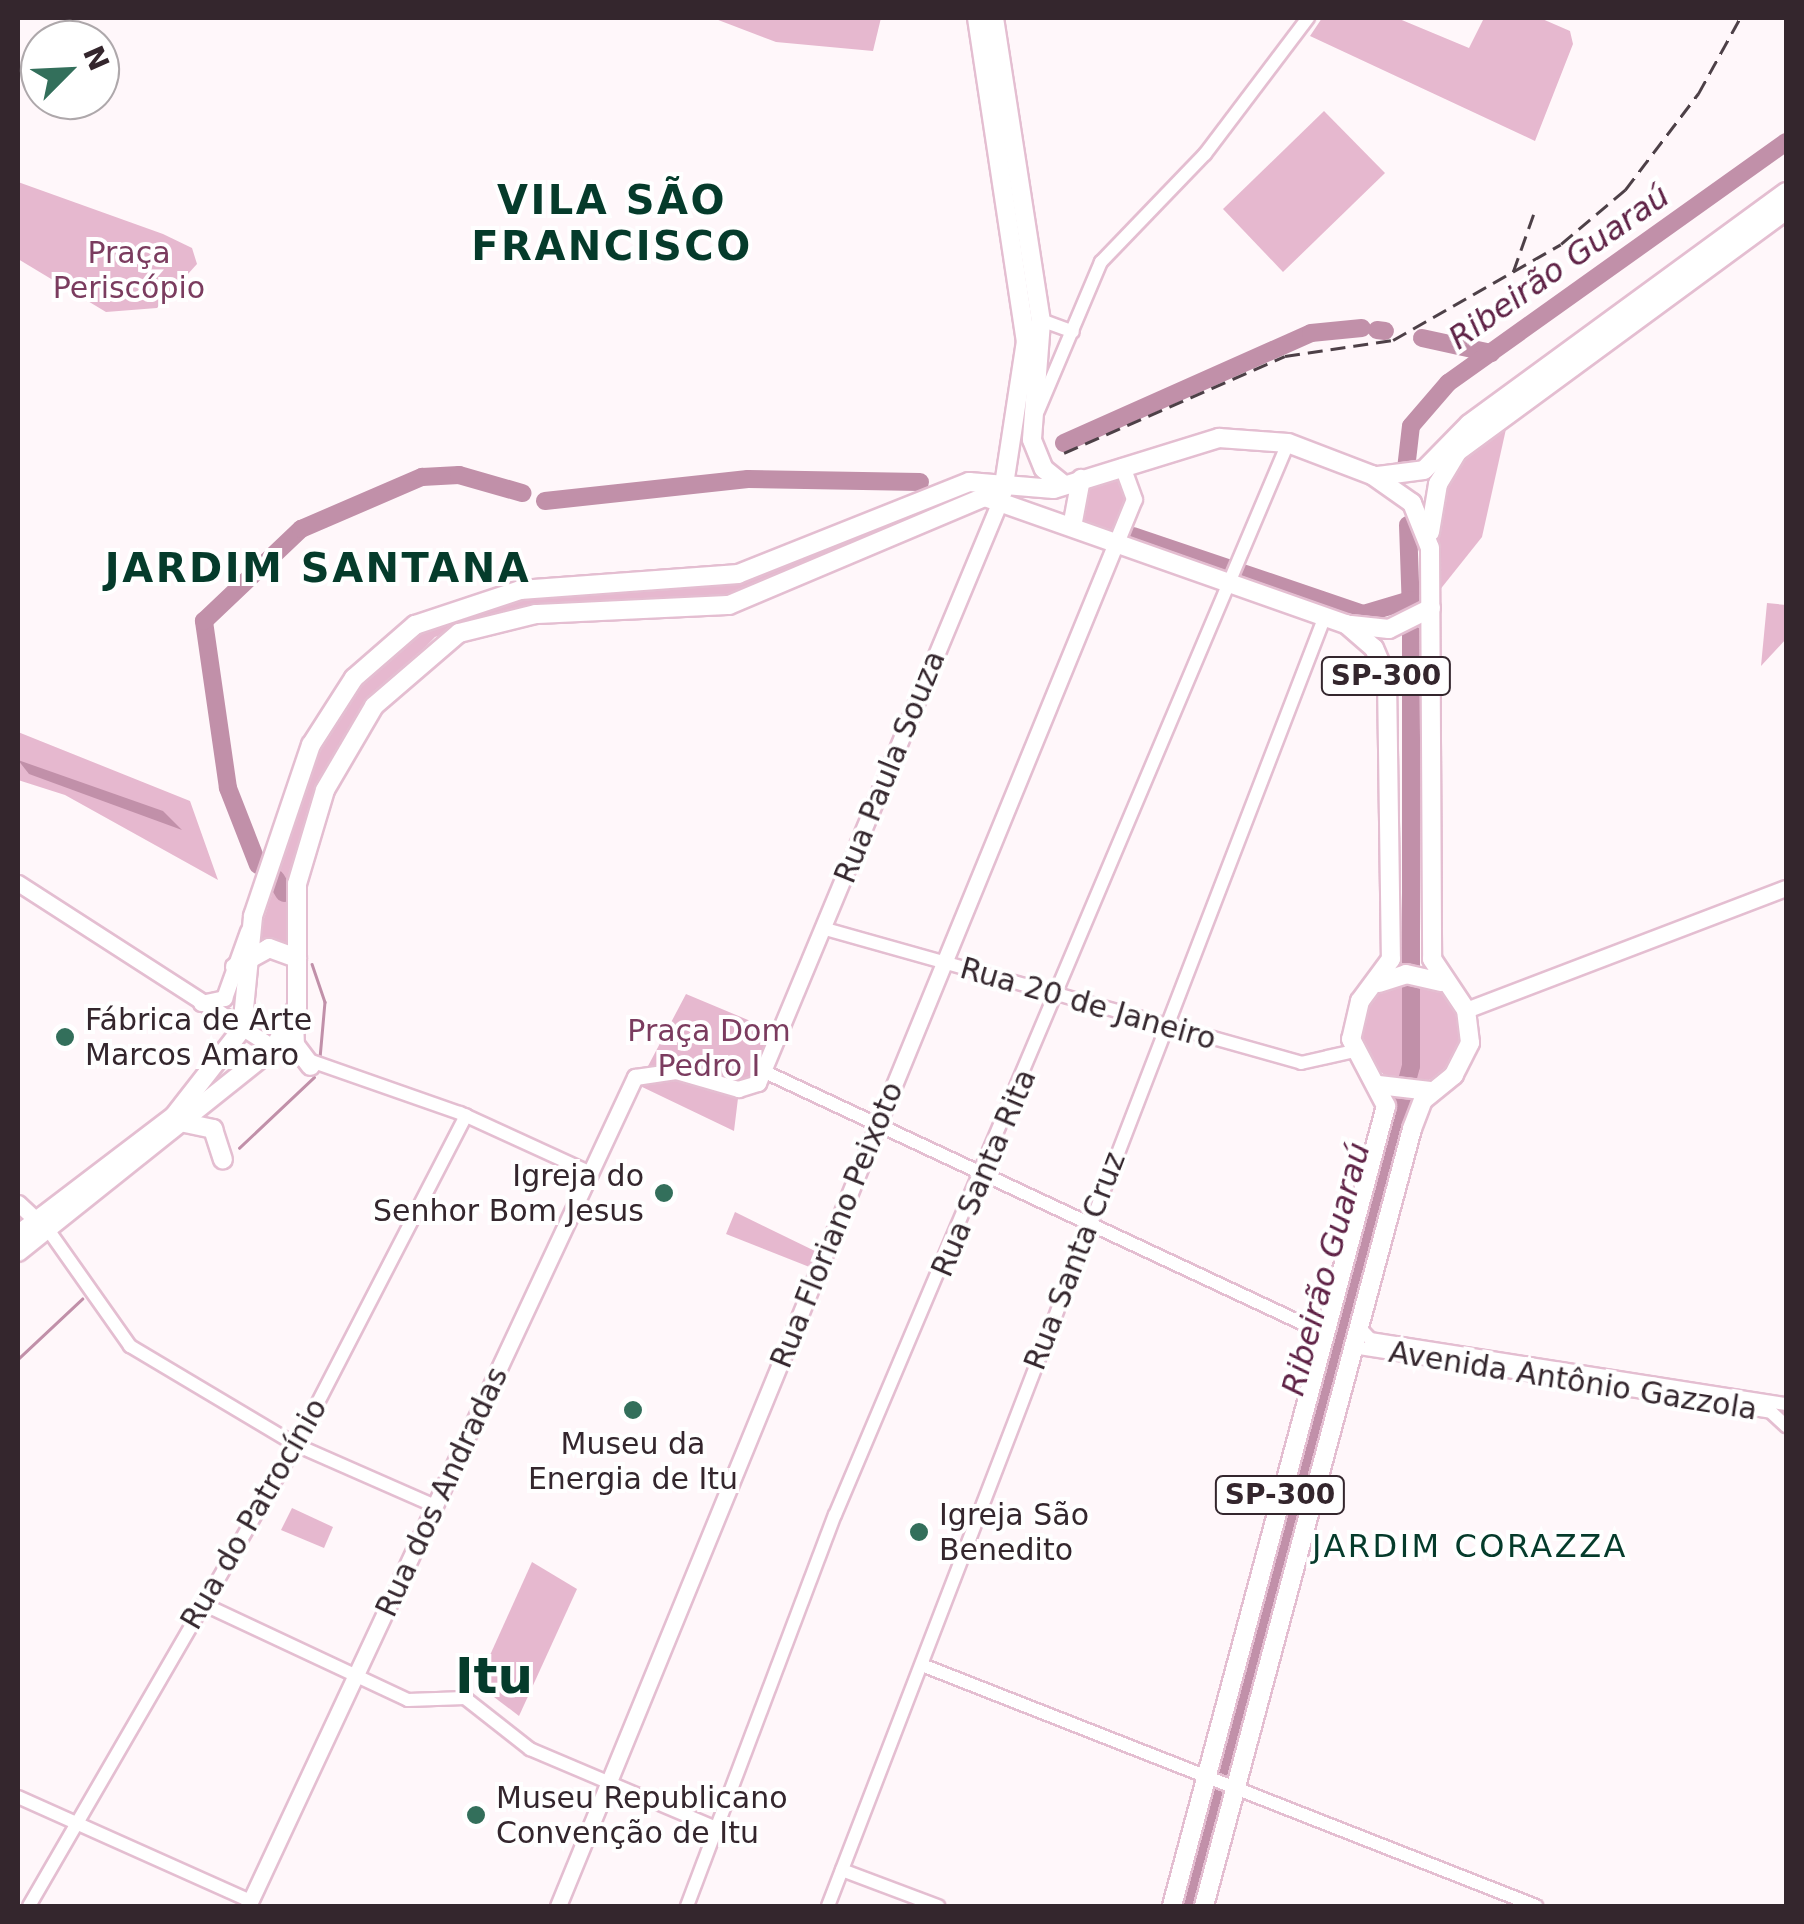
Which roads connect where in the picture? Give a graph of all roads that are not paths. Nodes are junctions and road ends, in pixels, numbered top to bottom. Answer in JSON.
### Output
{"nodes":[{"id":1,"x":983,"y":18,"type":"edge"},
{"id":2,"x":1308,"y":18,"type":"edge"},
{"id":3,"x":1786,"y":192,"type":"edge"},
{"id":4,"x":1786,"y":210,"type":"edge"},
{"id":5,"x":1022,"y":308,"type":"junction"},
{"id":6,"x":1041,"y":322,"type":"junction"},
{"id":7,"x":1073,"y":332,"type":"junction"},
{"id":8,"x":1033,"y":423,"type":"junction"},
{"id":9,"x":1288,"y":443,"type":"junction"},
{"id":10,"x":1122,"y":466,"type":"junction"},
{"id":11,"x":1372,"y":475,"type":"junction"},
{"id":12,"x":1072,"y":482,"type":"junction"},
{"id":13,"x":1003,"y":492,"type":"junction"},
{"id":14,"x":1072,"y":527,"type":"junction"},
{"id":15,"x":1116,"y":543,"type":"junction"},
{"id":16,"x":1430,"y":548,"type":"junction"},
{"id":17,"x":1230,"y":580,"type":"junction"},
{"id":18,"x":1430,"y":608,"type":"junction"},
{"id":19,"x":1325,"y":616,"type":"junction"},
{"id":20,"x":1346,"y":624,"type":"junction"},
{"id":21,"x":340,"y":696,"type":"junction"},
{"id":22,"x":353,"y":735,"type":"junction"},
{"id":23,"x":18,"y":883,"type":"edge"},
{"id":24,"x":1786,"y":888,"type":"edge"},
{"id":25,"x":254,"y":916,"type":"junction"},
{"id":26,"x":822,"y":928,"type":"junction"},
{"id":27,"x":251,"y":955,"type":"junction"},
{"id":28,"x":297,"y":958,"type":"junction"},
{"id":29,"x":945,"y":964,"type":"junction"},
{"id":30,"x":235,"y":967,"type":"junction"},
{"id":31,"x":1442,"y":982,"type":"junction"},
{"id":32,"x":1378,"y":983,"type":"junction"},
{"id":33,"x":1060,"y":996,"type":"junction"},
{"id":34,"x":201,"y":1003,"type":"junction"},
{"id":35,"x":1466,"y":1010,"type":"junction"},
{"id":36,"x":294,"y":1019,"type":"junction"},
{"id":37,"x":1165,"y":1026,"type":"junction"},
{"id":38,"x":242,"y":1030,"type":"junction"},
{"id":39,"x":274,"y":1048,"type":"junction"},
{"id":40,"x":1354,"y":1051,"type":"junction"},
{"id":41,"x":311,"y":1066,"type":"junction"},
{"id":42,"x":760,"y":1077,"type":"junction"},
{"id":43,"x":1380,"y":1085,"type":"junction"},
{"id":44,"x":738,"y":1089,"type":"junction"},
{"id":45,"x":1414,"y":1092,"type":"junction"},
{"id":46,"x":749,"y":1106,"type":"dead end"},
{"id":47,"x":466,"y":1116,"type":"junction"},
{"id":48,"x":185,"y":1123,"type":"junction"},
{"id":49,"x":880,"y":1126,"type":"junction"},
{"id":50,"x":223,"y":1159,"type":"dead end"},
{"id":51,"x":589,"y":1172,"type":"junction"},
{"id":52,"x":984,"y":1175,"type":"junction"},
{"id":53,"x":18,"y":1203,"type":"edge"},
{"id":54,"x":1089,"y":1225,"type":"junction"},
{"id":55,"x":43,"y":1227,"type":"junction"},
{"id":56,"x":18,"y":1235,"type":"edge"},
{"id":57,"x":18,"y":1252,"type":"edge"},
{"id":58,"x":1359,"y":1327,"type":"junction"},
{"id":59,"x":1339,"y":1341,"type":"junction"},
{"id":60,"x":1459,"y":1359,"type":"junction"},
{"id":61,"x":1786,"y":1404,"type":"edge"},
{"id":62,"x":1786,"y":1426,"type":"edge"},
{"id":63,"x":296,"y":1445,"type":"junction"},
{"id":64,"x":435,"y":1506,"type":"junction"},
{"id":65,"x":203,"y":1604,"type":"junction"},
{"id":66,"x":922,"y":1665,"type":"junction"},
{"id":67,"x":358,"y":1676,"type":"junction"},
{"id":68,"x":1210,"y":1774,"type":"junction"},
{"id":69,"x":609,"y":1783,"type":"junction"},
{"id":70,"x":1232,"y":1786,"type":"junction"},
{"id":71,"x":18,"y":1797,"type":"edge"},
{"id":72,"x":76,"y":1826,"type":"junction"},
{"id":73,"x":716,"y":1828,"type":"junction"},
{"id":74,"x":842,"y":1870,"type":"junction"},
{"id":75,"x":249,"y":1904,"type":"edge"},
{"id":76,"x":1530,"y":1905,"type":"edge"},
{"id":77,"x":29,"y":1906,"type":"edge"},
{"id":78,"x":558,"y":1906,"type":"edge"},
{"id":79,"x":687,"y":1906,"type":"edge"},
{"id":80,"x":828,"y":1906,"type":"edge"},
{"id":81,"x":938,"y":1906,"type":"edge"},
{"id":82,"x":1172,"y":1906,"type":"edge"},
{"id":83,"x":1204,"y":1906,"type":"edge"}],
"edges":[{"from":1,"to":5,"type":"main road"},
{"from":1,"to":6,"type":"main road"},
{"from":2,"to":7,"type":"street"},
{"from":3,"to":11,"type":"main road"},
{"from":4,"to":16,"type":"main road"},
{"from":5,"to":6,"type":"street"},
{"from":5,"to":13,"type":"main road"},
{"from":6,"to":7,"type":"street"},
{"from":6,"to":8,"type":"main road"},
{"from":7,"to":8,"type":"street"},
{"from":8,"to":12,"type":"main road"},
{"from":9,"to":10,"type":"main road","number":"SP-300"},
{"from":9,"to":11,"type":"main road","number":"SP-300"},
{"from":9,"to":17,"type":"street","name":"Rua Santa Rita"},
{"from":10,"to":12,"type":"main road","number":"SP-300"},
{"from":10,"to":15,"type":"main road","name":"Rua Floriano Peixoto"},
{"from":11,"to":16,"type":"main road","number":"SP-300"},
{"from":12,"to":13,"type":"main road"},
{"from":12,"to":14,"type":"main road"},
{"from":13,"to":14,"type":"main road","number":"SP-300"},
{"from":13,"to":21,"type":"main road"},
{"from":13,"to":22,"type":"main road"},
{"from":13,"to":26,"type":"main road","name":"Rua Paula Souza"},
{"from":14,"to":15,"type":"main road","number":"SP-300"},
{"from":15,"to":17,"type":"main road","number":"SP-300"},
{"from":15,"to":29,"type":"main road","name":"Rua Floriano Peixoto"},
{"from":16,"to":18,"type":"main road","number":"SP-300"},
{"from":17,"to":19,"type":"main road","number":"SP-300"},
{"from":17,"to":33,"type":"street","name":"Rua Santa Rita"},
{"from":18,"to":20,"type":"main road"},
{"from":18,"to":31,"type":"main road","number":"SP-300"},
{"from":19,"to":20,"type":"main road","number":"SP-300"},
{"from":19,"to":37,"type":"street","name":"Rua Santa Cruz"},
{"from":20,"to":32,"type":"main road","number":"SP-300"},
{"from":21,"to":22,"type":"main road"},
{"from":21,"to":25,"type":"main road"},
{"from":22,"to":28,"type":"main road"},
{"from":23,"to":34,"type":"main road"},
{"from":24,"to":35,"type":"main road"},
{"from":25,"to":27,"type":"main road"},
{"from":25,"to":30,"type":"main road"},
{"from":26,"to":29,"type":"street","name":"Rua 20 de Janeiro"},
{"from":26,"to":42,"type":"main road","name":"Rua Paula Souza"},
{"from":27,"to":28,"type":"main road"},
{"from":27,"to":30,"type":"main road"},
{"from":27,"to":38,"type":"main road"},
{"from":28,"to":36,"type":"main road"},
{"from":29,"to":33,"type":"street","name":"Rua 20 de Janeiro"},
{"from":29,"to":49,"type":"main road","name":"Rua Floriano Peixoto"},
{"from":30,"to":34,"type":"main road"},
{"from":31,"to":32,"type":"main road"},
{"from":31,"to":35,"type":"main road","number":"SP-300"},
{"from":32,"to":40,"type":"main road","number":"SP-300"},
{"from":33,"to":37,"type":"street","name":"Rua 20 de Janeiro"},
{"from":33,"to":52,"type":"street","name":"Rua Santa Rita"},
{"from":34,"to":38,"type":"main road"},
{"from":35,"to":45,"type":"main road"},
{"from":36,"to":39,"type":"main road"},
{"from":36,"to":41,"type":"main road"},
{"from":37,"to":40,"type":"street","name":"Rua 20 de Janeiro"},
{"from":37,"to":54,"type":"street","name":"Rua Santa Cruz"},
{"from":38,"to":39,"type":"main road"},
{"from":38,"to":55,"type":"main road"},
{"from":39,"to":41,"type":"street"},
{"from":39,"to":48,"type":"main road"},
{"from":40,"to":43,"type":"main road"},
{"from":41,"to":47,"type":"street"},
{"from":42,"to":44,"type":"main road"},
{"from":42,"to":49,"type":"street","name":"Avenida Antônio Gazzola"},
{"from":43,"to":45,"type":"main road"},
{"from":43,"to":59,"type":"main road","number":"SP-300"},
{"from":44,"to":46,"type":"main road"},
{"from":44,"to":51,"type":"main road","name":"Rua dos Andradas"},
{"from":45,"to":58,"type":"main road","number":"SP-300"},
{"from":47,"to":51,"type":"street"},
{"from":47,"to":63,"type":"street","name":"Rua do Patrocínio"},
{"from":48,"to":50,"type":"main road"},
{"from":48,"to":55,"type":"main road"},
{"from":49,"to":52,"type":"street","name":"Avenida Antônio Gazzola"},
{"from":49,"to":69,"type":"main road","name":"Rua Floriano Peixoto"},
{"from":51,"to":64,"type":"main road","name":"Rua dos Andradas"},
{"from":52,"to":54,"type":"street","name":"Avenida Antônio Gazzola"},
{"from":52,"to":73,"type":"street","name":"Rua Santa Rita"},
{"from":53,"to":55,"type":"main road"},
{"from":54,"to":59,"type":"street","name":"Avenida Antônio Gazzola"},
{"from":54,"to":66,"type":"street","name":"Rua Santa Cruz"},
{"from":55,"to":56,"type":"main road"},
{"from":55,"to":57,"type":"main road"},
{"from":55,"to":63,"type":"street"},
{"from":58,"to":59,"type":"main road","number":"SP-300"},
{"from":58,"to":60,"type":"street","name":"Avenida Antônio Gazzola"},
{"from":59,"to":60,"type":"street","name":"Avenida Antônio Gazzola"},
{"from":59,"to":68,"type":"main road","number":"SP-300"},
{"from":59,"to":70,"type":"main road","number":"SP-300"},
{"from":60,"to":61,"type":"street","name":"Avenida Antônio Gazzola"},
{"from":60,"to":62,"type":"street","name":"Avenida Antônio Gazzola"},
{"from":63,"to":64,"type":"street"},
{"from":63,"to":65,"type":"street","name":"Rua do Patrocínio"},
{"from":64,"to":67,"type":"main road","name":"Rua dos Andradas"},
{"from":65,"to":67,"type":"street"},
{"from":65,"to":72,"type":"street","name":"Rua do Patrocínio"},
{"from":66,"to":68,"type":"street"},
{"from":66,"to":74,"type":"street","name":"Rua Santa Cruz"},
{"from":67,"to":69,"type":"street"},
{"from":67,"to":75,"type":"main road","name":"Rua dos Andradas"},
{"from":68,"to":70,"type":"street"},
{"from":68,"to":82,"type":"main road","number":"SP-300"},
{"from":69,"to":73,"type":"street"},
{"from":69,"to":78,"type":"main road","name":"Rua Floriano Peixoto"},
{"from":70,"to":76,"type":"street"},
{"from":70,"to":83,"type":"main road","number":"SP-300"},
{"from":71,"to":72,"type":"street"},
{"from":72,"to":75,"type":"street"},
{"from":72,"to":77,"type":"street","name":"Rua do Patrocínio"},
{"from":73,"to":79,"type":"street","name":"Rua Santa Rita"},
{"from":74,"to":80,"type":"street","name":"Rua Santa Cruz"},
{"from":74,"to":81,"type":"street"}]}
